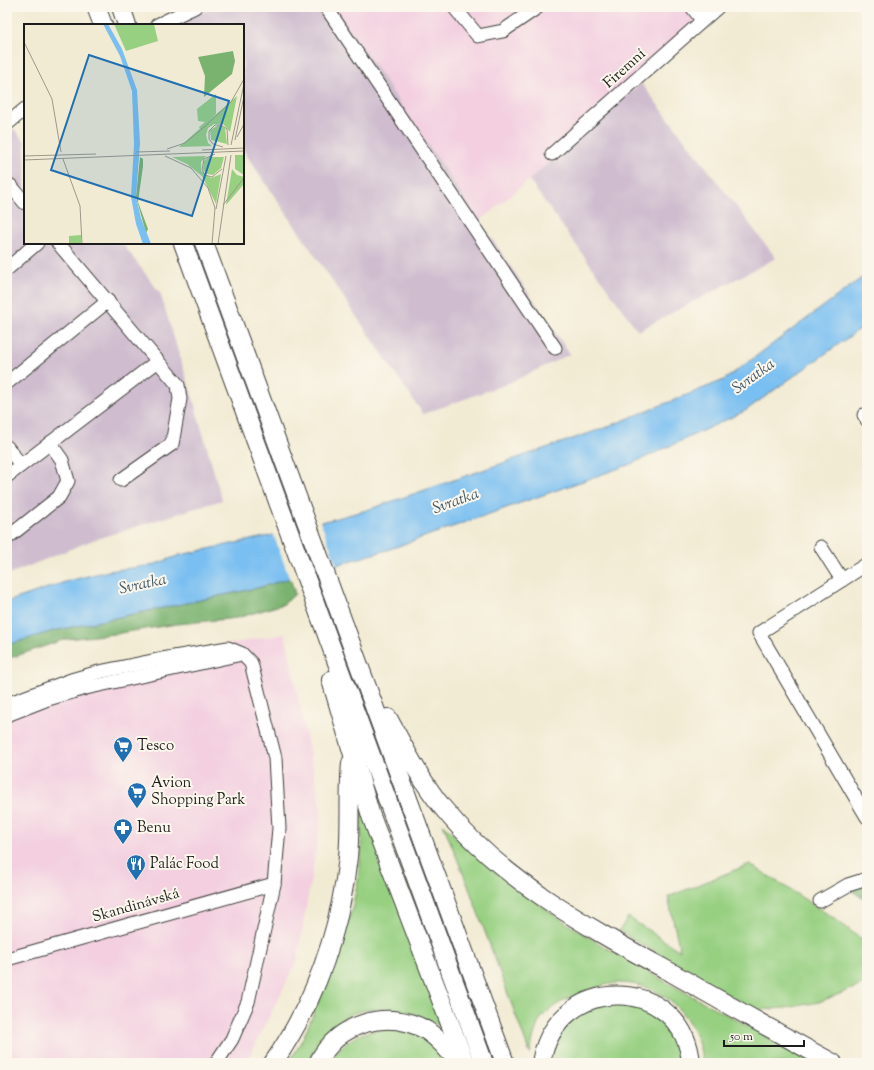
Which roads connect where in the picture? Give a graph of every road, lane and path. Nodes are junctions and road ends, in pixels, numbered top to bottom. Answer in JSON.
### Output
{"nodes":[{"id":1,"x":96,"y":7,"type":"edge"},
{"id":2,"x":195,"y":7,"type":"edge"},
{"id":3,"x":326,"y":7,"type":"edge"},
{"id":4,"x":454,"y":7,"type":"edge"},
{"id":5,"x":538,"y":7,"type":"edge"},
{"id":6,"x":692,"y":7,"type":"edge"},
{"id":7,"x":718,"y":7,"type":"edge"},
{"id":8,"x":702,"y":20,"type":"junction"},
{"id":9,"x":103,"y":24,"type":"edge"},
{"id":10,"x":159,"y":24,"type":"edge"},
{"id":11,"x":24,"y":110,"type":"edge"},
{"id":12,"x":7,"y":124,"type":"edge"},
{"id":13,"x":552,"y":154,"type":"dead end"},
{"id":14,"x":11,"y":186,"type":"dead end"},
{"id":15,"x":24,"y":202,"type":"edge"},
{"id":16,"x":36,"y":244,"type":"edge"},
{"id":17,"x":59,"y":244,"type":"edge"},
{"id":18,"x":183,"y":244,"type":"edge"},
{"id":19,"x":204,"y":244,"type":"edge"},
{"id":20,"x":7,"y":268,"type":"edge"},
{"id":21,"x":108,"y":301,"type":"junction"},
{"id":22,"x":555,"y":348,"type":"dead end"},
{"id":23,"x":158,"y":361,"type":"junction"},
{"id":24,"x":7,"y":383,"type":"edge"},
{"id":25,"x":50,"y":443,"type":"junction"},
{"id":26,"x":7,"y":447,"type":"edge"},
{"id":27,"x":21,"y":465,"type":"junction"},
{"id":28,"x":7,"y":476,"type":"edge"},
{"id":29,"x":121,"y":480,"type":"dead end"},
{"id":30,"x":7,"y":538,"type":"edge"},
{"id":31,"x":821,"y":547,"type":"dead end"},
{"id":32,"x":867,"y":564,"type":"edge"},
{"id":33,"x":842,"y":580,"type":"junction"},
{"id":34,"x":318,"y":611,"type":"junction"},
{"id":35,"x":242,"y":654,"type":"junction"},
{"id":36,"x":359,"y":665,"type":"junction"},
{"id":37,"x":7,"y":704,"type":"edge"},
{"id":38,"x":7,"y":715,"type":"edge"},
{"id":39,"x":352,"y":753,"type":"junction"},
{"id":40,"x":866,"y":811,"type":"edge"},
{"id":41,"x":867,"y":879,"type":"edge"},
{"id":42,"x":274,"y":884,"type":"junction"},
{"id":43,"x":820,"y":901,"type":"dead end"},
{"id":44,"x":7,"y":959,"type":"edge"},
{"id":45,"x":492,"y":1028,"type":"junction"},
{"id":46,"x":216,"y":1063,"type":"edge"},
{"id":47,"x":273,"y":1063,"type":"edge"},
{"id":48,"x":318,"y":1063,"type":"edge"},
{"id":49,"x":458,"y":1063,"type":"edge"},
{"id":50,"x":465,"y":1063,"type":"edge"},
{"id":51,"x":484,"y":1063,"type":"edge"},
{"id":52,"x":505,"y":1063,"type":"edge"},
{"id":53,"x":511,"y":1063,"type":"edge"},
{"id":54,"x":541,"y":1063,"type":"edge"},
{"id":55,"x":691,"y":1063,"type":"edge"},
{"id":56,"x":833,"y":1063,"type":"edge"}],
"edges":[{"from":1,"to":9,"type":"highway"},
{"from":2,"to":10,"type":"street"},
{"from":3,"to":22,"type":"street"},
{"from":4,"to":5,"type":"street"},
{"from":6,"to":8,"type":"street"},
{"from":7,"to":8,"type":"street","name":"Firemní"},
{"from":8,"to":13,"type":"street","name":"Firemní"},
{"from":11,"to":12,"type":"street"},
{"from":14,"to":15,"type":"street"},
{"from":16,"to":20,"type":"street"},
{"from":17,"to":21,"type":"street"},
{"from":18,"to":34,"type":"highway"},
{"from":19,"to":36,"type":"highway"},
{"from":21,"to":23,"type":"street"},
{"from":21,"to":24,"type":"street"},
{"from":23,"to":25,"type":"street"},
{"from":23,"to":29,"type":"street"},
{"from":25,"to":27,"type":"street"},
{"from":25,"to":30,"type":"street"},
{"from":26,"to":27,"type":"street"},
{"from":27,"to":28,"type":"street"},
{"from":31,"to":33,"type":"street"},
{"from":32,"to":33,"type":"street"},
{"from":33,"to":40,"type":"street"},
{"from":34,"to":39,"type":"highway"},
{"from":34,"to":51,"type":"highway"},
{"from":35,"to":37,"type":"street"},
{"from":35,"to":38,"type":"street"},
{"from":35,"to":42,"type":"street"},
{"from":36,"to":45,"type":"highway"},
{"from":36,"to":56,"type":"highway"},
{"from":39,"to":47,"type":"highway"},
{"from":39,"to":50,"type":"highway"},
{"from":41,"to":43,"type":"street"},
{"from":42,"to":44,"type":"street","name":"Skandinávská"},
{"from":42,"to":46,"type":"street"},
{"from":45,"to":52,"type":"highway"},
{"from":45,"to":53,"type":"highway"},
{"from":48,"to":49,"type":"highway"},
{"from":54,"to":55,"type":"highway"}]}
